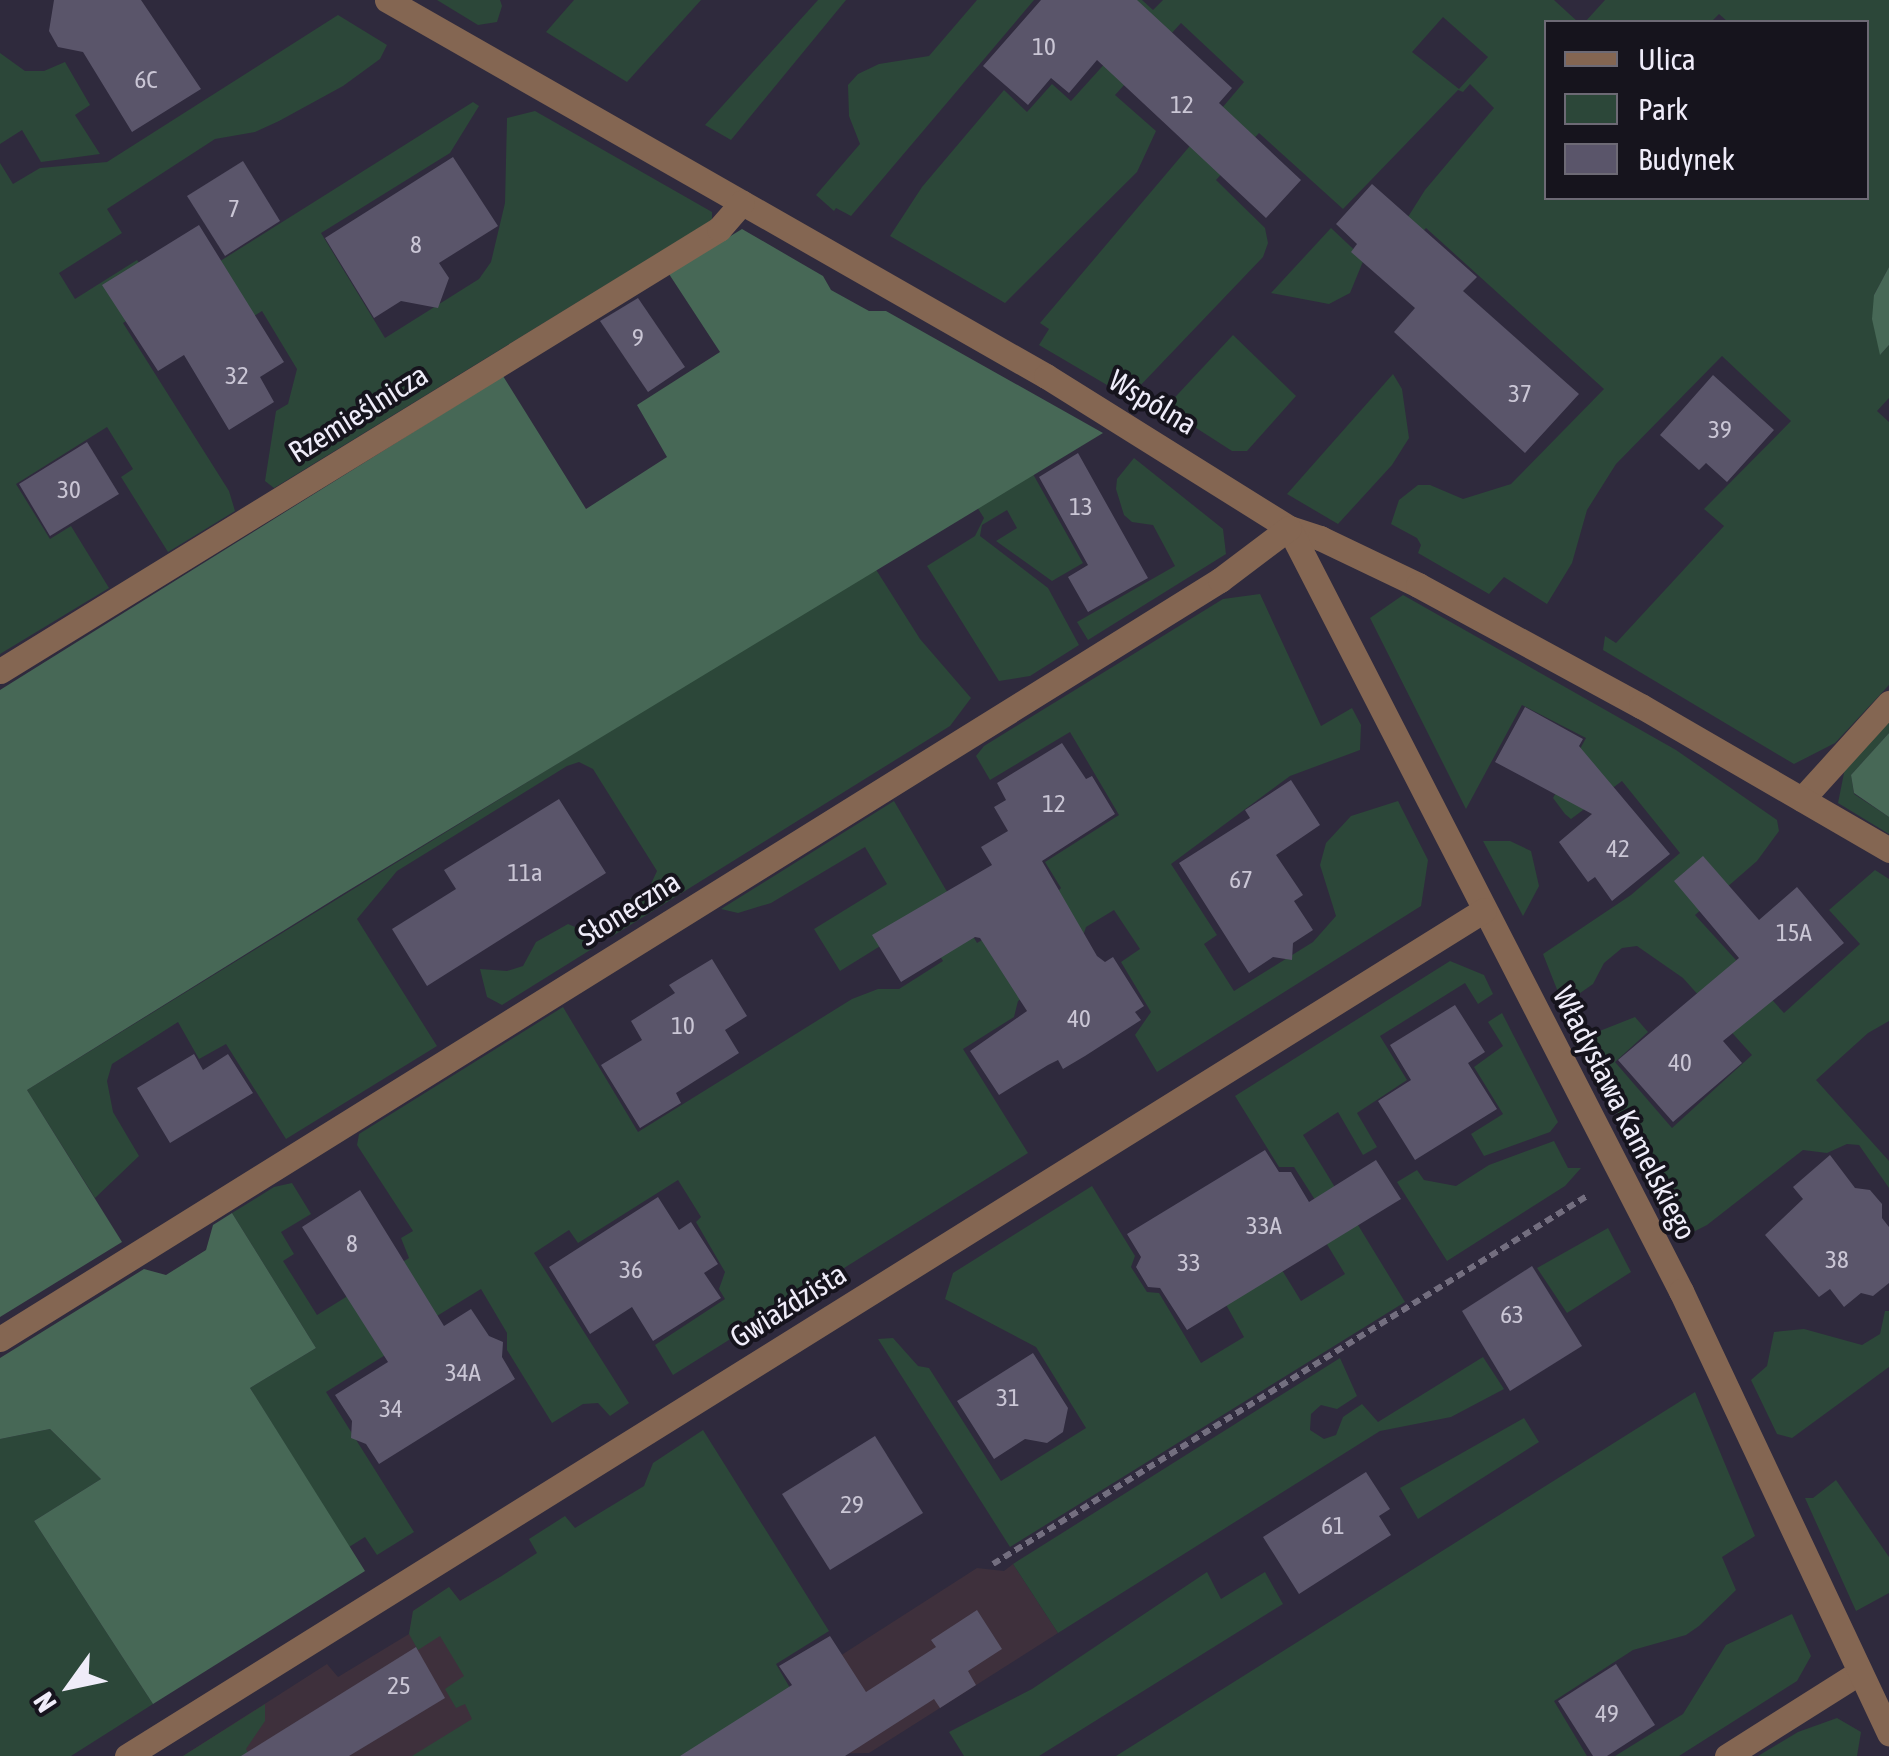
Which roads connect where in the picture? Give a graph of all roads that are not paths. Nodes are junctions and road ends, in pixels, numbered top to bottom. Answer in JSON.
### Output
{"nodes":[{"id":1,"x":387,"y":0,"type":"edge"},
{"id":2,"x":742,"y":203,"type":"junction"},
{"id":3,"x":1289,"y":528,"type":"junction"},
{"id":4,"x":0,"y":671,"type":"edge"},
{"id":5,"x":1889,"y":702,"type":"edge"},
{"id":6,"x":1802,"y":799,"type":"junction"},
{"id":7,"x":1889,"y":850,"type":"edge"},
{"id":8,"x":1484,"y":910,"type":"junction"},
{"id":9,"x":0,"y":1339,"type":"edge"},
{"id":10,"x":1860,"y":1672,"type":"junction"},
{"id":11,"x":1889,"y":1734,"type":"edge"},
{"id":12,"x":127,"y":1756,"type":"edge"},
{"id":13,"x":1727,"y":1756,"type":"edge"}],
"edges":[{"from":1,"to":2,"type":"street","name":"Wspólna"},
{"from":2,"to":3,"type":"street","name":"Wspólna"},
{"from":2,"to":4,"type":"street","name":"Rzemieślnicza"},
{"from":3,"to":6,"type":"street","name":"Wspólna"},
{"from":3,"to":8,"type":"street","name":"Władysława Kamelskiego"},
{"from":3,"to":9,"type":"street","name":"Słoneczna"},
{"from":5,"to":6,"type":"street"},
{"from":6,"to":7,"type":"street","name":"Wspólna"},
{"from":8,"to":10,"type":"street","name":"Władysława Kamelskiego"},
{"from":8,"to":12,"type":"street","name":"Gwiaździsta"},
{"from":10,"to":11,"type":"street","name":"Władysława Kamelskiego"},
{"from":10,"to":13,"type":"street"}]}
